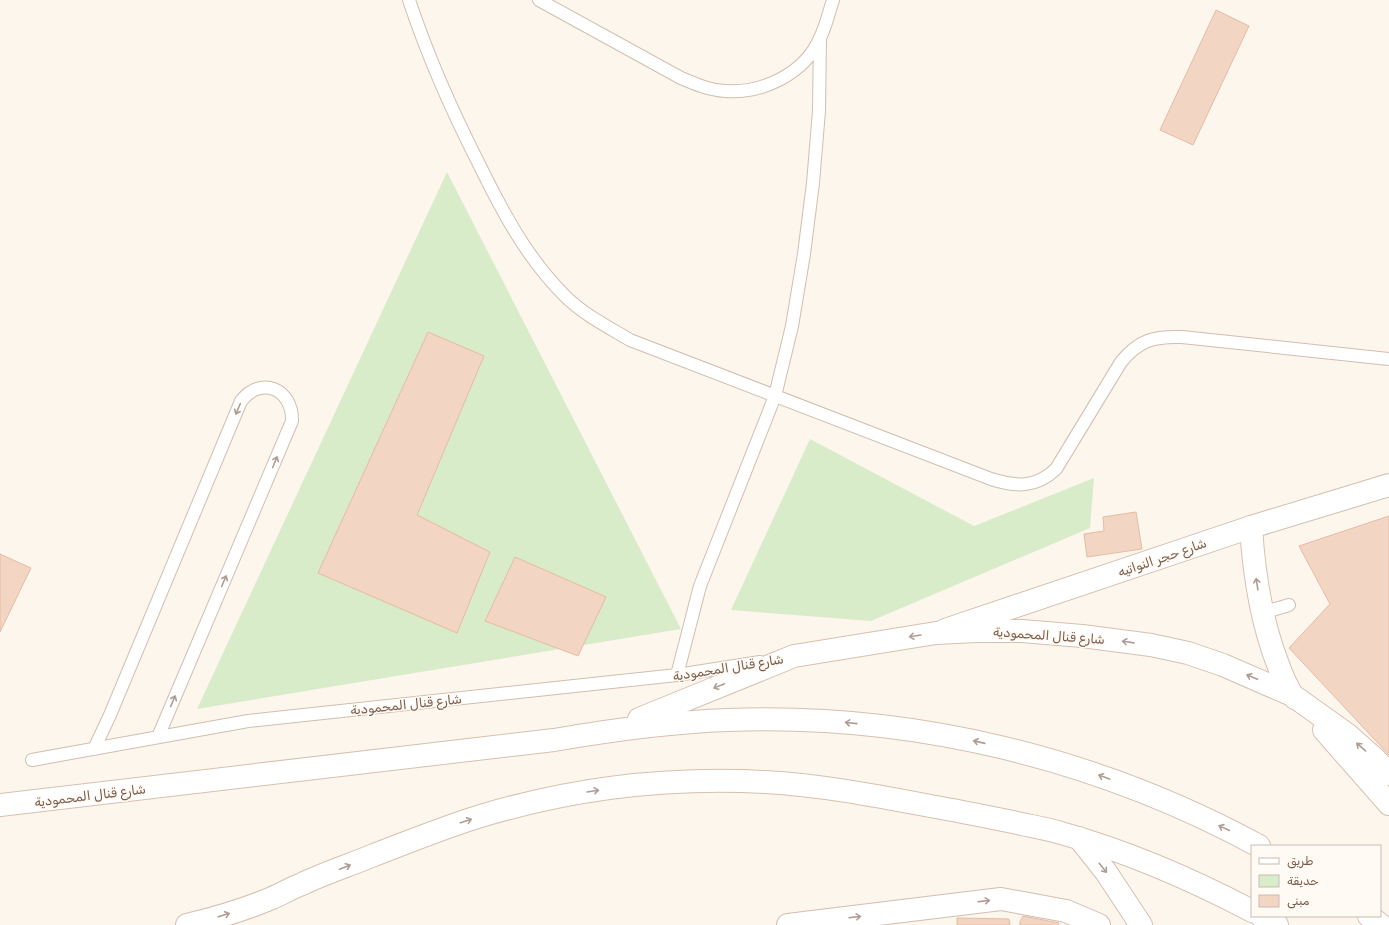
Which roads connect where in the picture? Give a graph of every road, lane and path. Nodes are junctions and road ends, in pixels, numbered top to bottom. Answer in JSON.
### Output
{"nodes":[{"id":1,"x":409,"y":0,"type":"edge"},
{"id":2,"x":539,"y":0,"type":"edge"},
{"id":3,"x":833,"y":0,"type":"edge"},
{"id":4,"x":820,"y":38,"type":"junction"},
{"id":5,"x":1389,"y":359,"type":"edge"},
{"id":6,"x":776,"y":396,"type":"junction"},
{"id":7,"x":1389,"y":485,"type":"edge"},
{"id":8,"x":1251,"y":527,"type":"junction"},
{"id":9,"x":1289,"y":605,"type":"dead end"},
{"id":10,"x":1262,"y":613,"type":"junction"},
{"id":11,"x":936,"y":633,"type":"junction"},
{"id":12,"x":794,"y":656,"type":"junction"},
{"id":13,"x":677,"y":675,"type":"junction"},
{"id":14,"x":1292,"y":695,"type":"junction"},
{"id":15,"x":612,"y":730,"type":"junction"},
{"id":16,"x":158,"y":737,"type":"junction"},
{"id":17,"x":94,"y":749,"type":"junction"},
{"id":18,"x":32,"y":760,"type":"dead end"},
{"id":19,"x":1389,"y":774,"type":"edge"},
{"id":20,"x":1389,"y":804,"type":"edge"},
{"id":21,"x":0,"y":806,"type":"edge"},
{"id":22,"x":1079,"y":838,"type":"junction"},
{"id":23,"x":1257,"y":845,"type":"edge"},
{"id":24,"x":1251,"y":911,"type":"edge"},
{"id":25,"x":1263,"y":917,"type":"edge"},
{"id":26,"x":1370,"y":917,"type":"edge"},
{"id":27,"x":187,"y":925,"type":"edge"},
{"id":28,"x":788,"y":925,"type":"edge"},
{"id":29,"x":1100,"y":925,"type":"edge"},
{"id":30,"x":1141,"y":925,"type":"edge"},
{"id":31,"x":1277,"y":925,"type":"edge"},
{"id":32,"x":1381,"y":925,"type":"edge"}],
"edges":[{"from":1,"to":6,"type":"lane"},
{"from":2,"to":4,"type":"lane"},
{"from":3,"to":4,"type":"lane"},
{"from":4,"to":6,"type":"lane"},
{"from":5,"to":6,"type":"lane"},
{"from":6,"to":13,"type":"lane"},
{"from":7,"to":8,"type":"main road","name":"شارع حجر النواتيه"},
{"from":10,"to":8,"type":"main road","one_way":true},
{"from":8,"to":11,"type":"main road","name":"شارع حجر النواتيه"},
{"from":9,"to":10,"type":"lane"},
{"from":10,"to":14,"type":"main road"},
{"from":11,"to":12,"type":"main road","name":"شارع قنال المحمودية","one_way":true},
{"from":14,"to":11,"type":"main road","name":"شارع قنال المحمودية","one_way":true},
{"from":12,"to":13,"type":"lane","name":"شارع قنال المحمودية"},
{"from":12,"to":15,"type":"main road","one_way":true},
{"from":13,"to":16,"type":"lane","name":"شارع قنال المحمودية"},
{"from":19,"to":14,"type":"main road","name":"شارع قنال المحمودية","one_way":true},
{"from":14,"to":20,"type":"main road"},
{"from":15,"to":21,"type":"main road","name":"شارع قنال المحمودية"},
{"from":23,"to":15,"type":"main road","name":"شارع قنال المحمودية","one_way":true},
{"from":16,"to":17,"type":"lane","name":"شارع قنال المحمودية"},
{"from":16,"to":17,"type":"lane","one_way":true},
{"from":17,"to":18,"type":"lane","name":"شارع قنال المحمودية"},
{"from":22,"to":24,"type":"main road"},
{"from":27,"to":22,"type":"main road","one_way":true},
{"from":22,"to":30,"type":"main road","one_way":true},
{"from":25,"to":31,"type":"main road"},
{"from":26,"to":32,"type":"main road"},
{"from":28,"to":29,"type":"main road","one_way":true}]}
